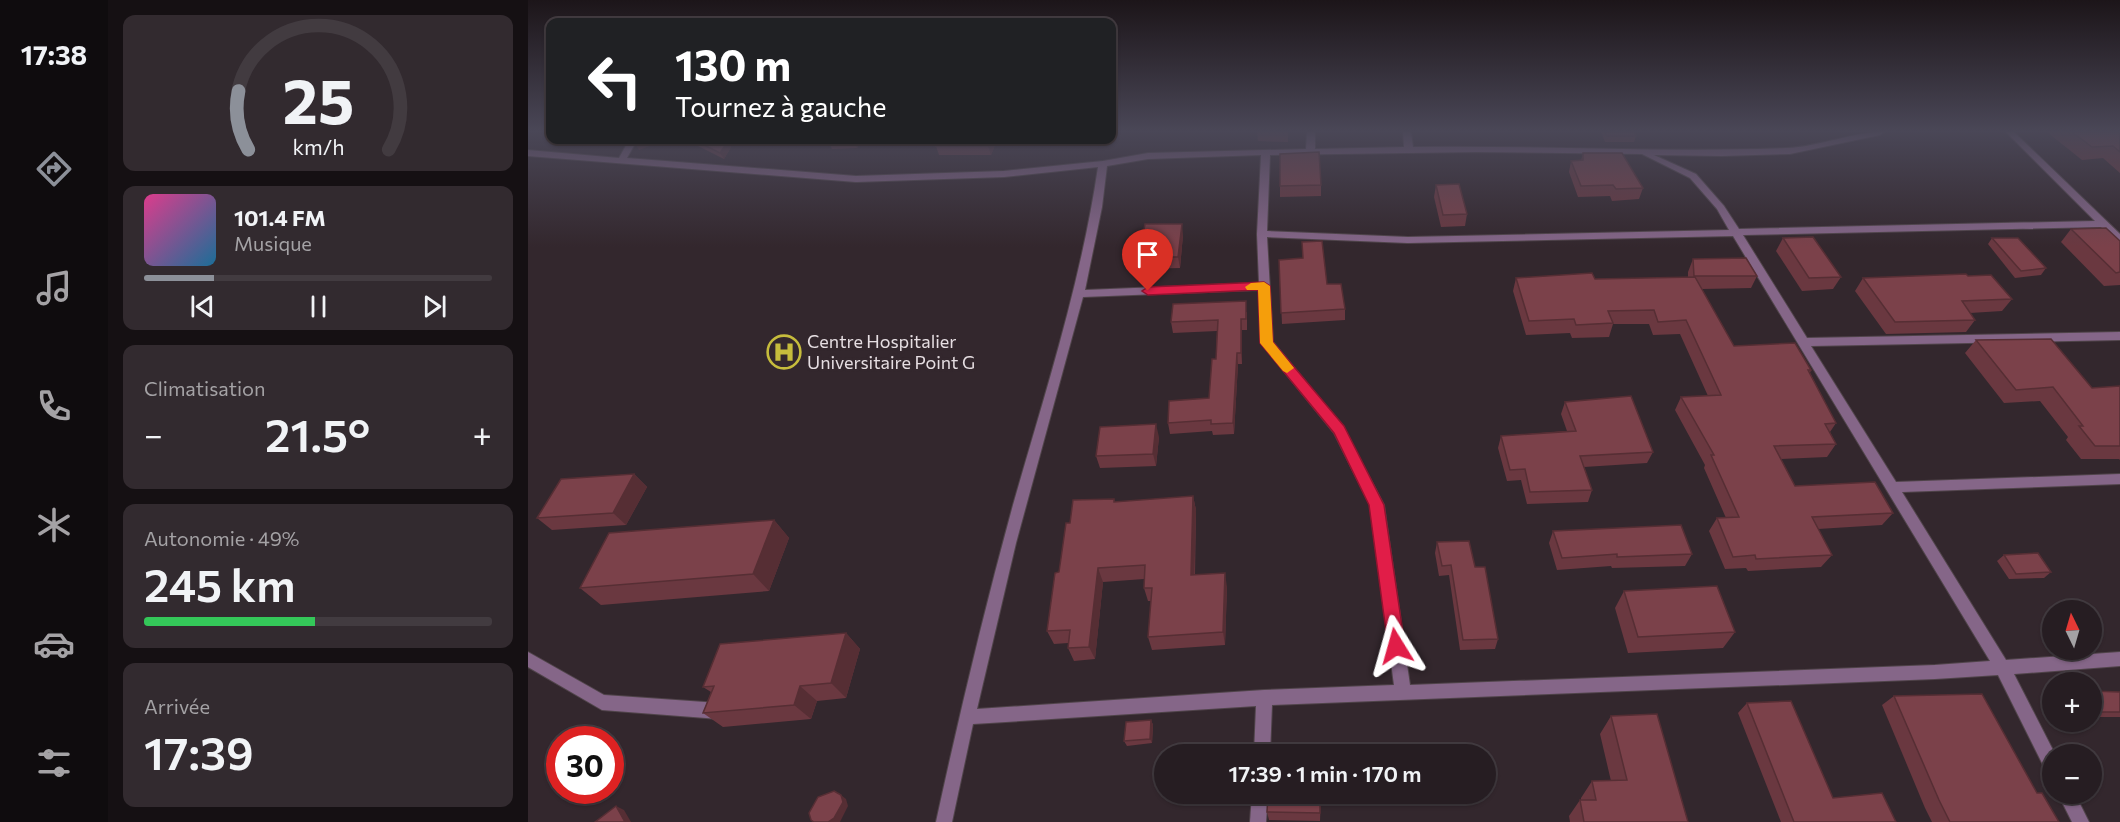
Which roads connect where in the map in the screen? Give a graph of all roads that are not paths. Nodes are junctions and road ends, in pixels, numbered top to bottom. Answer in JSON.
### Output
{"nodes":[{"id":1,"x":750,"y":170,"type":"edge"},
{"id":2,"x":1040,"y":170,"type":"edge"},
{"id":3,"x":1102,"y":170,"type":"edge"},
{"id":4,"x":1265,"y":170,"type":"edge"},
{"id":5,"x":1681,"y":170,"type":"edge"},
{"id":6,"x":2049,"y":170,"type":"edge"},
{"id":7,"x":2104,"y":224,"type":"junction"},
{"id":8,"x":1262,"y":234,"type":"junction"},
{"id":9,"x":1737,"y":234,"type":"junction"},
{"id":10,"x":2120,"y":240,"type":"edge"},
{"id":11,"x":1264,"y":286,"type":"junction"},
{"id":12,"x":1079,"y":294,"type":"junction"},
{"id":13,"x":2120,"y":336,"type":"edge"},
{"id":14,"x":1803,"y":342,"type":"junction"},
{"id":15,"x":2120,"y":479,"type":"edge"},
{"id":16,"x":1892,"y":487,"type":"junction"},
{"id":17,"x":528,"y":659,"type":"edge"},
{"id":18,"x":2120,"y":659,"type":"edge"},
{"id":19,"x":2003,"y":668,"type":"junction"},
{"id":20,"x":1403,"y":693,"type":"junction"},
{"id":21,"x":1264,"y":698,"type":"junction"},
{"id":22,"x":719,"y":711,"type":"edge"},
{"id":23,"x":966,"y":717,"type":"junction"},
{"id":24,"x":1262,"y":744,"type":"edge"},
{"id":25,"x":2042,"y":745,"type":"edge"},
{"id":26,"x":1259,"y":804,"type":"edge"},
{"id":27,"x":2071,"y":804,"type":"edge"},
{"id":28,"x":944,"y":822,"type":"edge"},
{"id":29,"x":1258,"y":822,"type":"edge"},
{"id":30,"x":2081,"y":822,"type":"edge"}],
"edges":[{"from":1,"to":2,"type":"street"},
{"from":3,"to":12,"type":"street"},
{"from":4,"to":8,"type":"street"},
{"from":5,"to":9,"type":"street"},
{"from":6,"to":7,"type":"street"},
{"from":7,"to":9,"type":"street"},
{"from":7,"to":10,"type":"street"},
{"from":8,"to":9,"type":"street"},
{"from":8,"to":11,"type":"street"},
{"from":9,"to":14,"type":"street"},
{"from":11,"to":12,"type":"street"},
{"from":11,"to":20,"type":"street"},
{"from":12,"to":23,"type":"street"},
{"from":13,"to":14,"type":"street"},
{"from":14,"to":16,"type":"street"},
{"from":15,"to":16,"type":"street"},
{"from":16,"to":19,"type":"street"},
{"from":17,"to":22,"type":"street"},
{"from":18,"to":19,"type":"street"},
{"from":19,"to":20,"type":"street"},
{"from":19,"to":25,"type":"street"},
{"from":20,"to":21,"type":"street"},
{"from":21,"to":23,"type":"street"},
{"from":21,"to":24,"type":"street"},
{"from":23,"to":28,"type":"street"},
{"from":26,"to":29,"type":"street"},
{"from":27,"to":30,"type":"street"}]}
